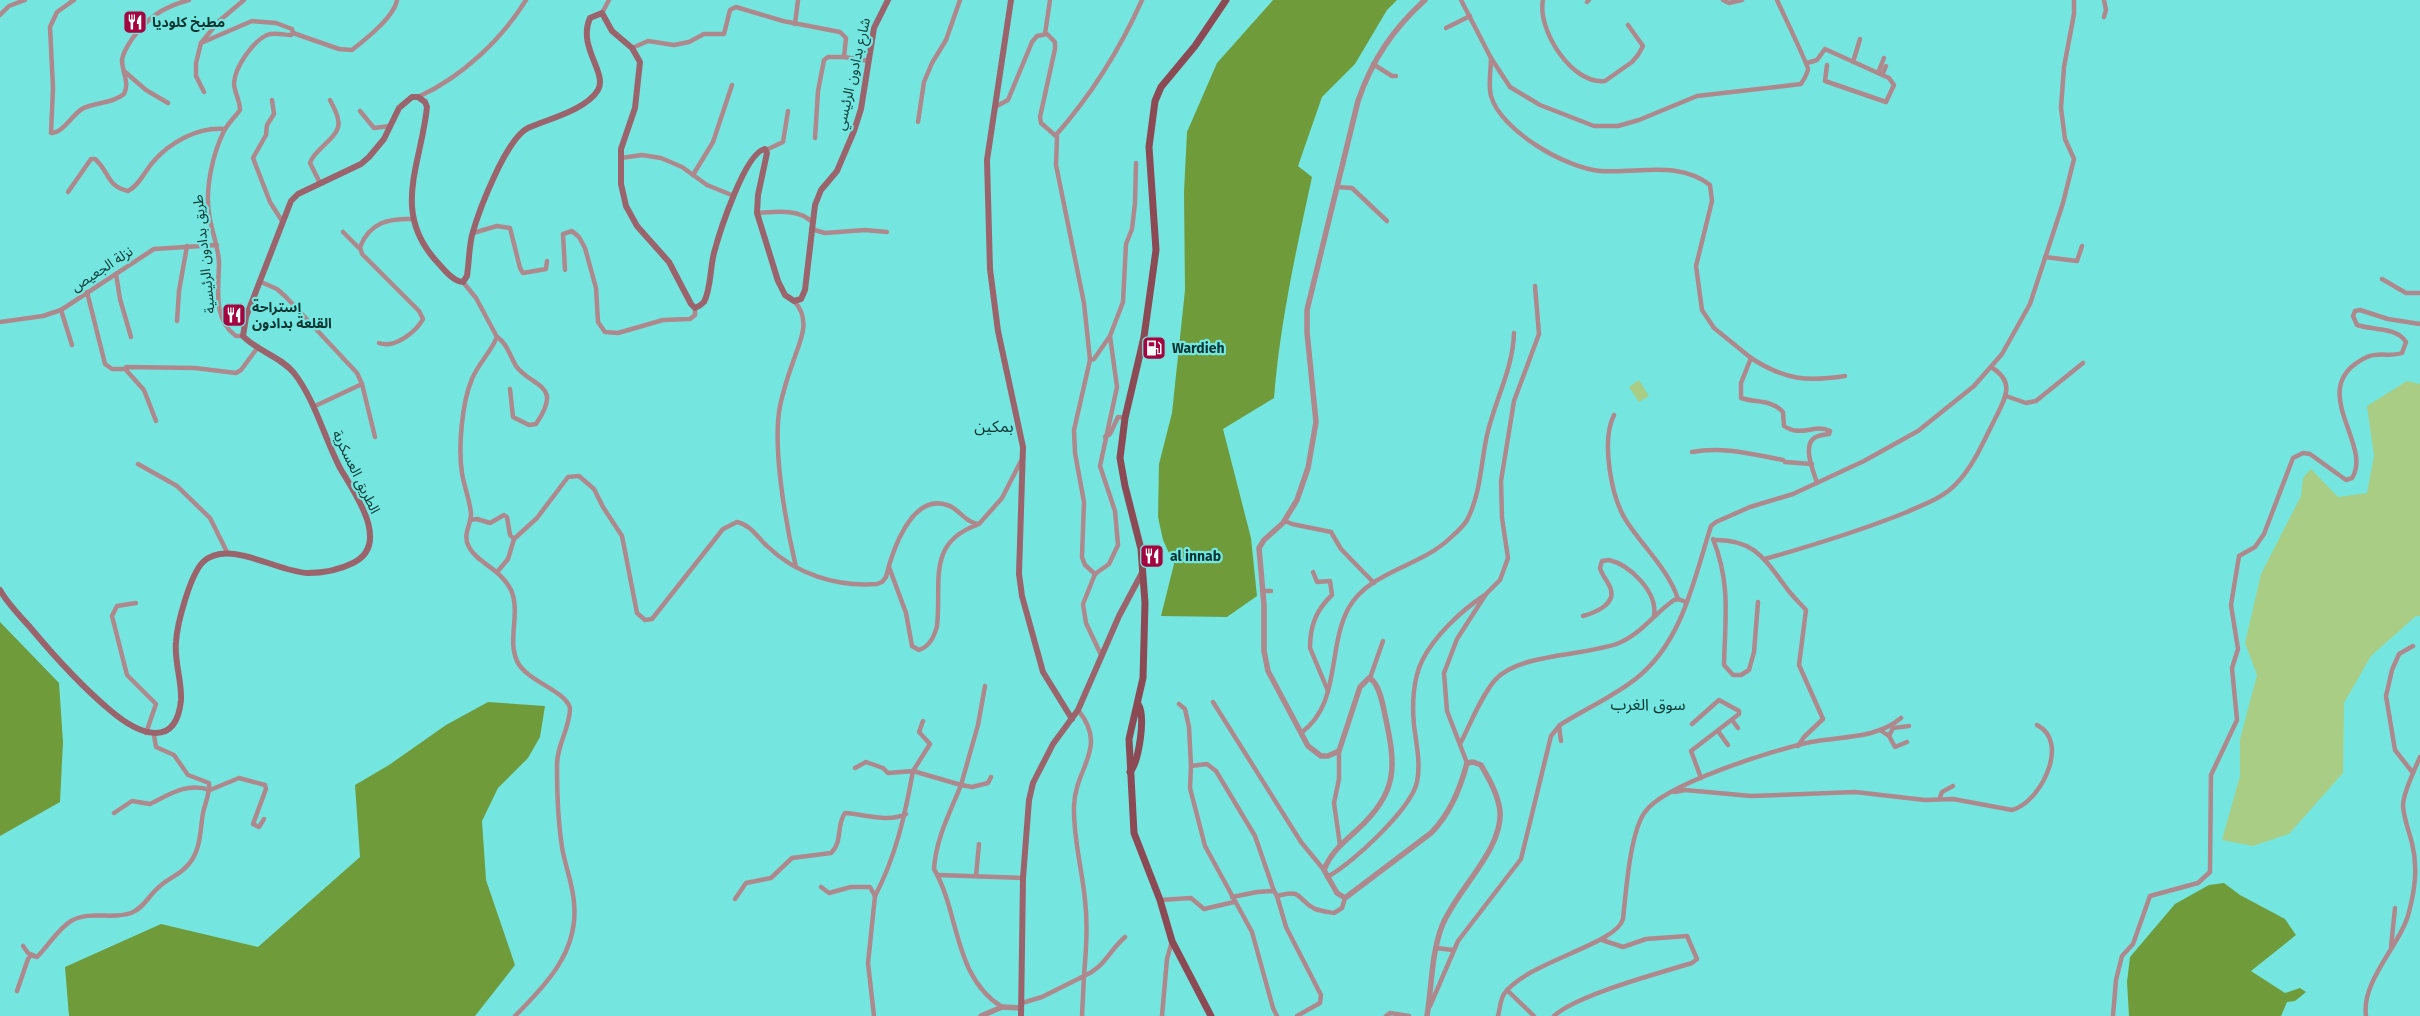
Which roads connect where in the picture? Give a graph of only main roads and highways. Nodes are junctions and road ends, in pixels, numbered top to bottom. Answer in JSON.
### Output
{"nodes":[{"id":1,"x":888,"y":0,"type":"edge"},
{"id":2,"x":1011,"y":0,"type":"edge"},
{"id":3,"x":1226,"y":0,"type":"edge"},
{"id":4,"x":243,"y":336,"type":"joint"},
{"id":5,"x":1143,"y":571,"type":"junction"},
{"id":6,"x":0,"y":590,"type":"edge"},
{"id":7,"x":1138,"y":704,"type":"junction"},
{"id":8,"x":1072,"y":719,"type":"junction"},
{"id":9,"x":1129,"y":736,"type":"junction"},
{"id":10,"x":1139,"y":738,"type":"junction"},
{"id":11,"x":1130,"y":772,"type":"junction"},
{"id":12,"x":1021,"y":1016,"type":"edge"},
{"id":13,"x":1211,"y":1016,"type":"edge"}],
"edges":[{"from":1,"to":4,"type":"main road","name":"شارع بدادون الرئيسي"},
{"from":2,"to":8,"type":"main road"},
{"from":3,"to":5,"type":"main road"},
{"from":4,"to":6,"type":"main road","name":"الطريق العسكرية"},
{"from":5,"to":7,"type":"main road"},
{"from":5,"to":8,"type":"main road"},
{"from":7,"to":9,"type":"main road"},
{"from":7,"to":10,"type":"main road"},
{"from":8,"to":12,"type":"main road"},
{"from":9,"to":10,"type":"main road"},
{"from":9,"to":11,"type":"main road"},
{"from":10,"to":11,"type":"main road"},
{"from":11,"to":13,"type":"main road"}]}
